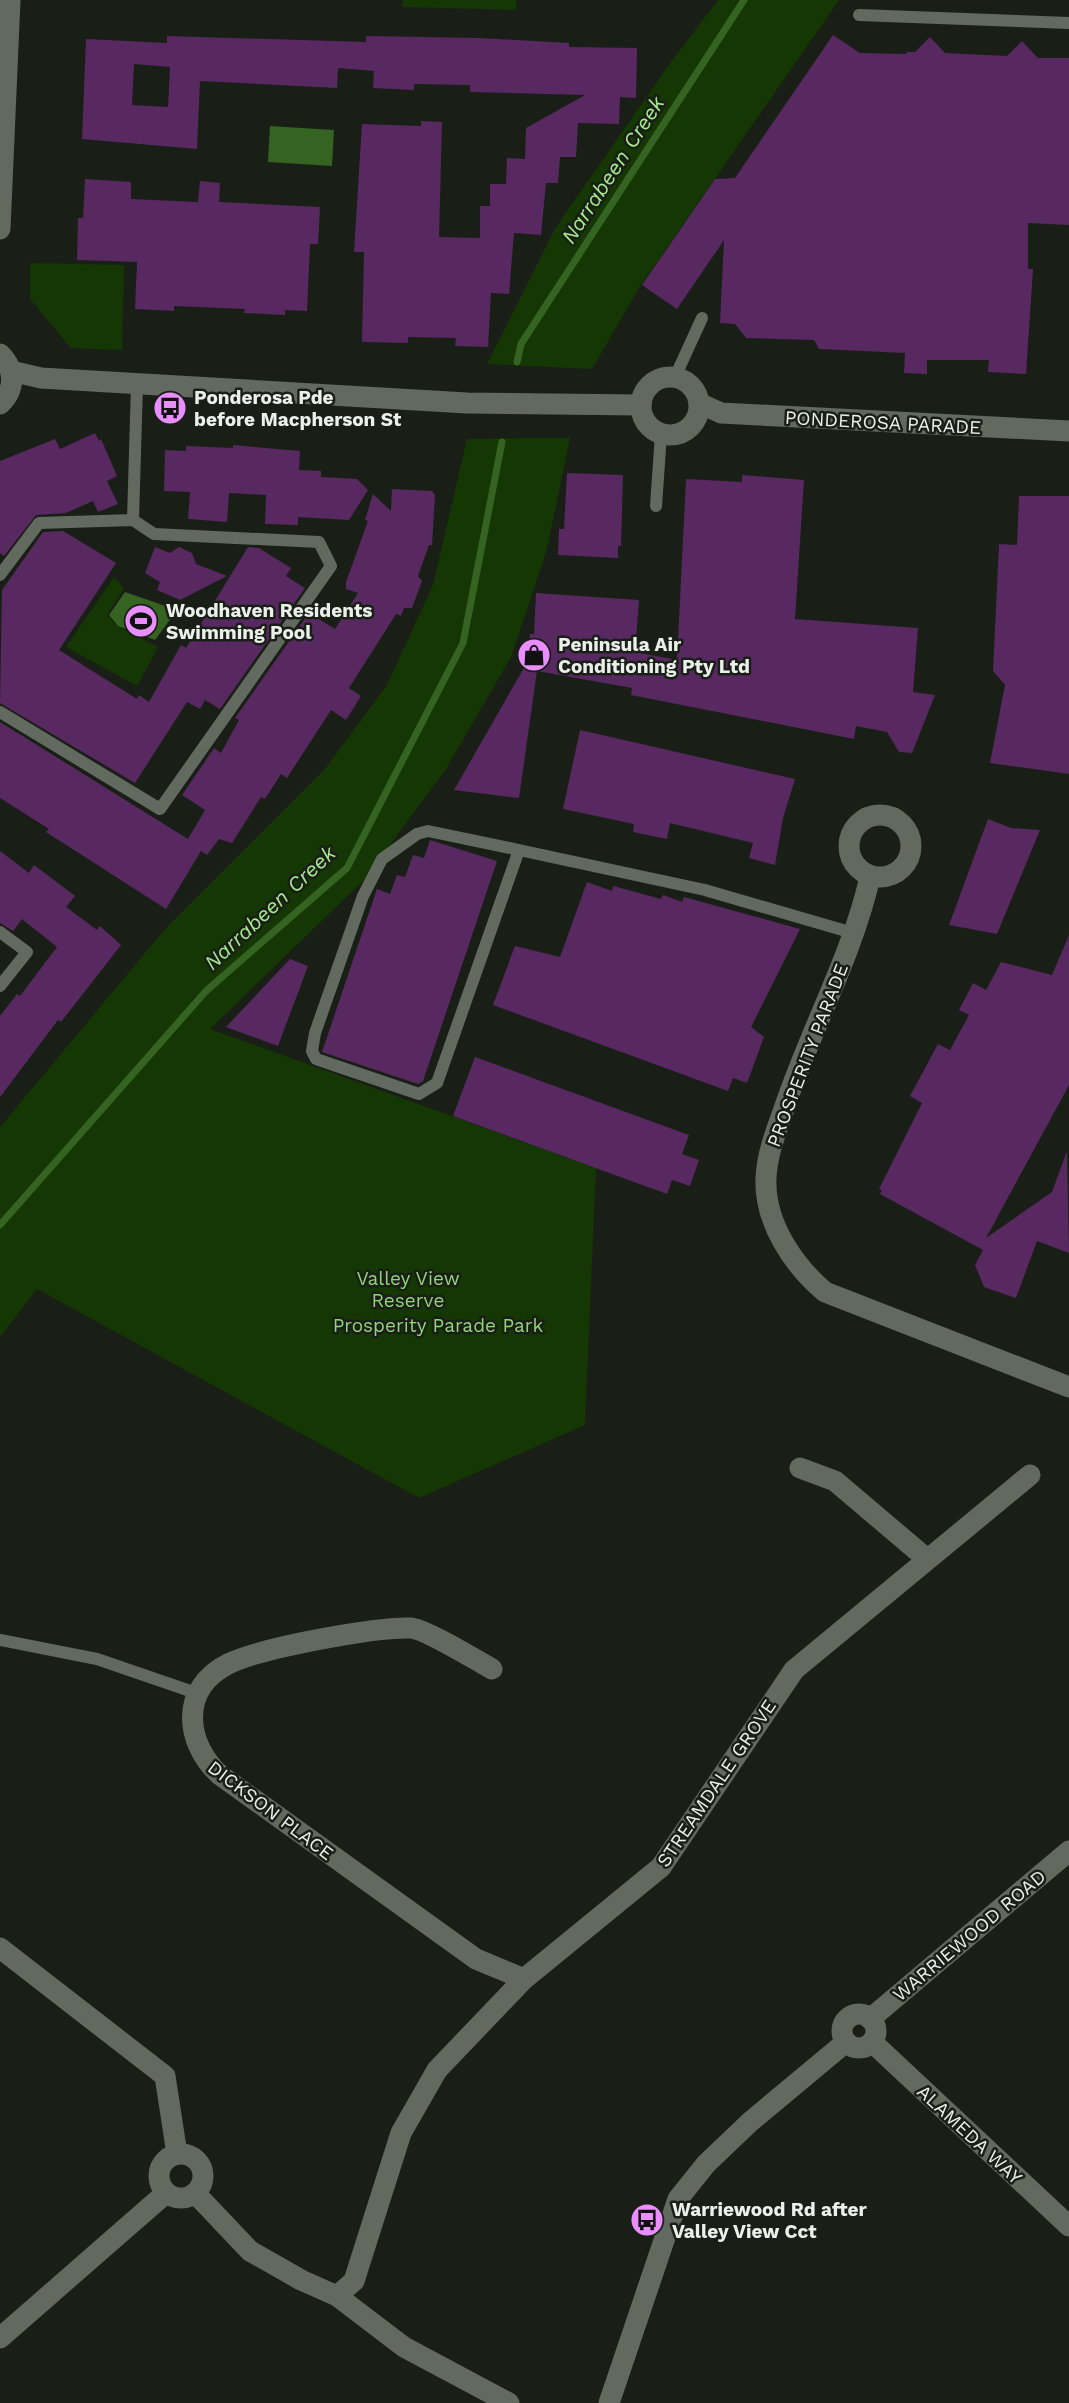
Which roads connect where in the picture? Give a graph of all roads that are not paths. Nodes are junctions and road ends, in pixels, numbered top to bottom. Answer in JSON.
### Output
{"nodes":[{"id":1,"x":10,"y":0,"type":"edge"},
{"id":2,"x":859,"y":15,"type":"dead end"},
{"id":3,"x":1069,"y":23,"type":"edge"},
{"id":4,"x":0,"y":229,"type":"edge"},
{"id":5,"x":702,"y":318,"type":"dead end"},
{"id":6,"x":6,"y":363,"type":"edge"},
{"id":7,"x":675,"y":377,"type":"junction"},
{"id":8,"x":137,"y":384,"type":"junction"},
{"id":9,"x":699,"y":403,"type":"junction"},
{"id":10,"x":0,"y":404,"type":"edge"},
{"id":11,"x":641,"y":405,"type":"junction"},
{"id":12,"x":1069,"y":431,"type":"edge"},
{"id":13,"x":662,"y":434,"type":"junction"},
{"id":14,"x":656,"y":506,"type":"dead end"},
{"id":15,"x":133,"y":520,"type":"junction"},
{"id":16,"x":0,"y":575,"type":"edge"},
{"id":17,"x":0,"y":712,"type":"edge"},
{"id":18,"x":519,"y":850,"type":"junction"},
{"id":19,"x":870,"y":877,"type":"dead end"},
{"id":20,"x":0,"y":932,"type":"edge"},
{"id":21,"x":853,"y":933,"type":"junction"},
{"id":22,"x":0,"y":986,"type":"edge"},
{"id":23,"x":1069,"y":1387,"type":"edge"},
{"id":24,"x":800,"y":1468,"type":"dead end"},
{"id":25,"x":1030,"y":1475,"type":"dead end"},
{"id":26,"x":927,"y":1559,"type":"junction"},
{"id":27,"x":0,"y":1640,"type":"edge"},
{"id":28,"x":492,"y":1668,"type":"dead end"},
{"id":29,"x":199,"y":1694,"type":"junction"},
{"id":30,"x":1069,"y":1851,"type":"edge"},
{"id":31,"x":0,"y":1948,"type":"edge"},
{"id":32,"x":524,"y":1979,"type":"junction"},
{"id":33,"x":870,"y":2019,"type":"junction"},
{"id":34,"x":846,"y":2042,"type":"junction"},
{"id":35,"x":872,"y":2042,"type":"junction"},
{"id":36,"x":177,"y":2154,"type":"junction"},
{"id":37,"x":166,"y":2193,"type":"junction"},
{"id":38,"x":195,"y":2193,"type":"junction"},
{"id":39,"x":1069,"y":2226,"type":"edge"},
{"id":40,"x":337,"y":2296,"type":"junction"},
{"id":41,"x":0,"y":2338,"type":"edge"},
{"id":42,"x":509,"y":2403,"type":"edge"},
{"id":43,"x":609,"y":2403,"type":"edge"}],
"edges":[{"from":1,"to":4,"type":"street"},
{"from":2,"to":3,"type":"lane"},
{"from":5,"to":7,"type":"lane"},
{"from":6,"to":8,"type":"street"},
{"from":6,"to":10,"type":"street"},
{"from":7,"to":9,"type":"street"},
{"from":7,"to":11,"type":"street"},
{"from":8,"to":11,"type":"street"},
{"from":8,"to":15,"type":"lane"},
{"from":9,"to":12,"type":"street","name":"PONDEROSA PARADE"},
{"from":9,"to":13,"type":"street"},
{"from":11,"to":13,"type":"street"},
{"from":13,"to":14,"type":"lane"},
{"from":15,"to":16,"type":"lane"},
{"from":15,"to":17,"type":"lane"},
{"from":18,"to":18,"type":"lane"},
{"from":18,"to":21,"type":"lane"},
{"from":19,"to":21,"type":"street","name":"PROSPERITY PARADE"},
{"from":20,"to":22,"type":"lane"},
{"from":21,"to":23,"type":"street","name":"PROSPERITY PARADE"},
{"from":24,"to":26,"type":"street"},
{"from":25,"to":26,"type":"street","name":"STREAMDALE GROVE"},
{"from":26,"to":32,"type":"street","name":"STREAMDALE GROVE"},
{"from":27,"to":29,"type":"lane"},
{"from":28,"to":29,"type":"street"},
{"from":29,"to":32,"type":"street","name":"DICKSON PLACE"},
{"from":30,"to":33,"type":"street","name":"WARRIEWOOD ROAD"},
{"from":31,"to":36,"type":"street"},
{"from":32,"to":40,"type":"street","name":"STREAMDALE GROVE"},
{"from":33,"to":34,"type":"street"},
{"from":33,"to":35,"type":"street"},
{"from":34,"to":35,"type":"street"},
{"from":34,"to":43,"type":"street"},
{"from":35,"to":39,"type":"street","name":"ALAMEDA WAY"},
{"from":36,"to":37,"type":"street"},
{"from":36,"to":38,"type":"street"},
{"from":37,"to":38,"type":"street"},
{"from":37,"to":41,"type":"street"},
{"from":38,"to":40,"type":"street"},
{"from":40,"to":42,"type":"street"}]}
